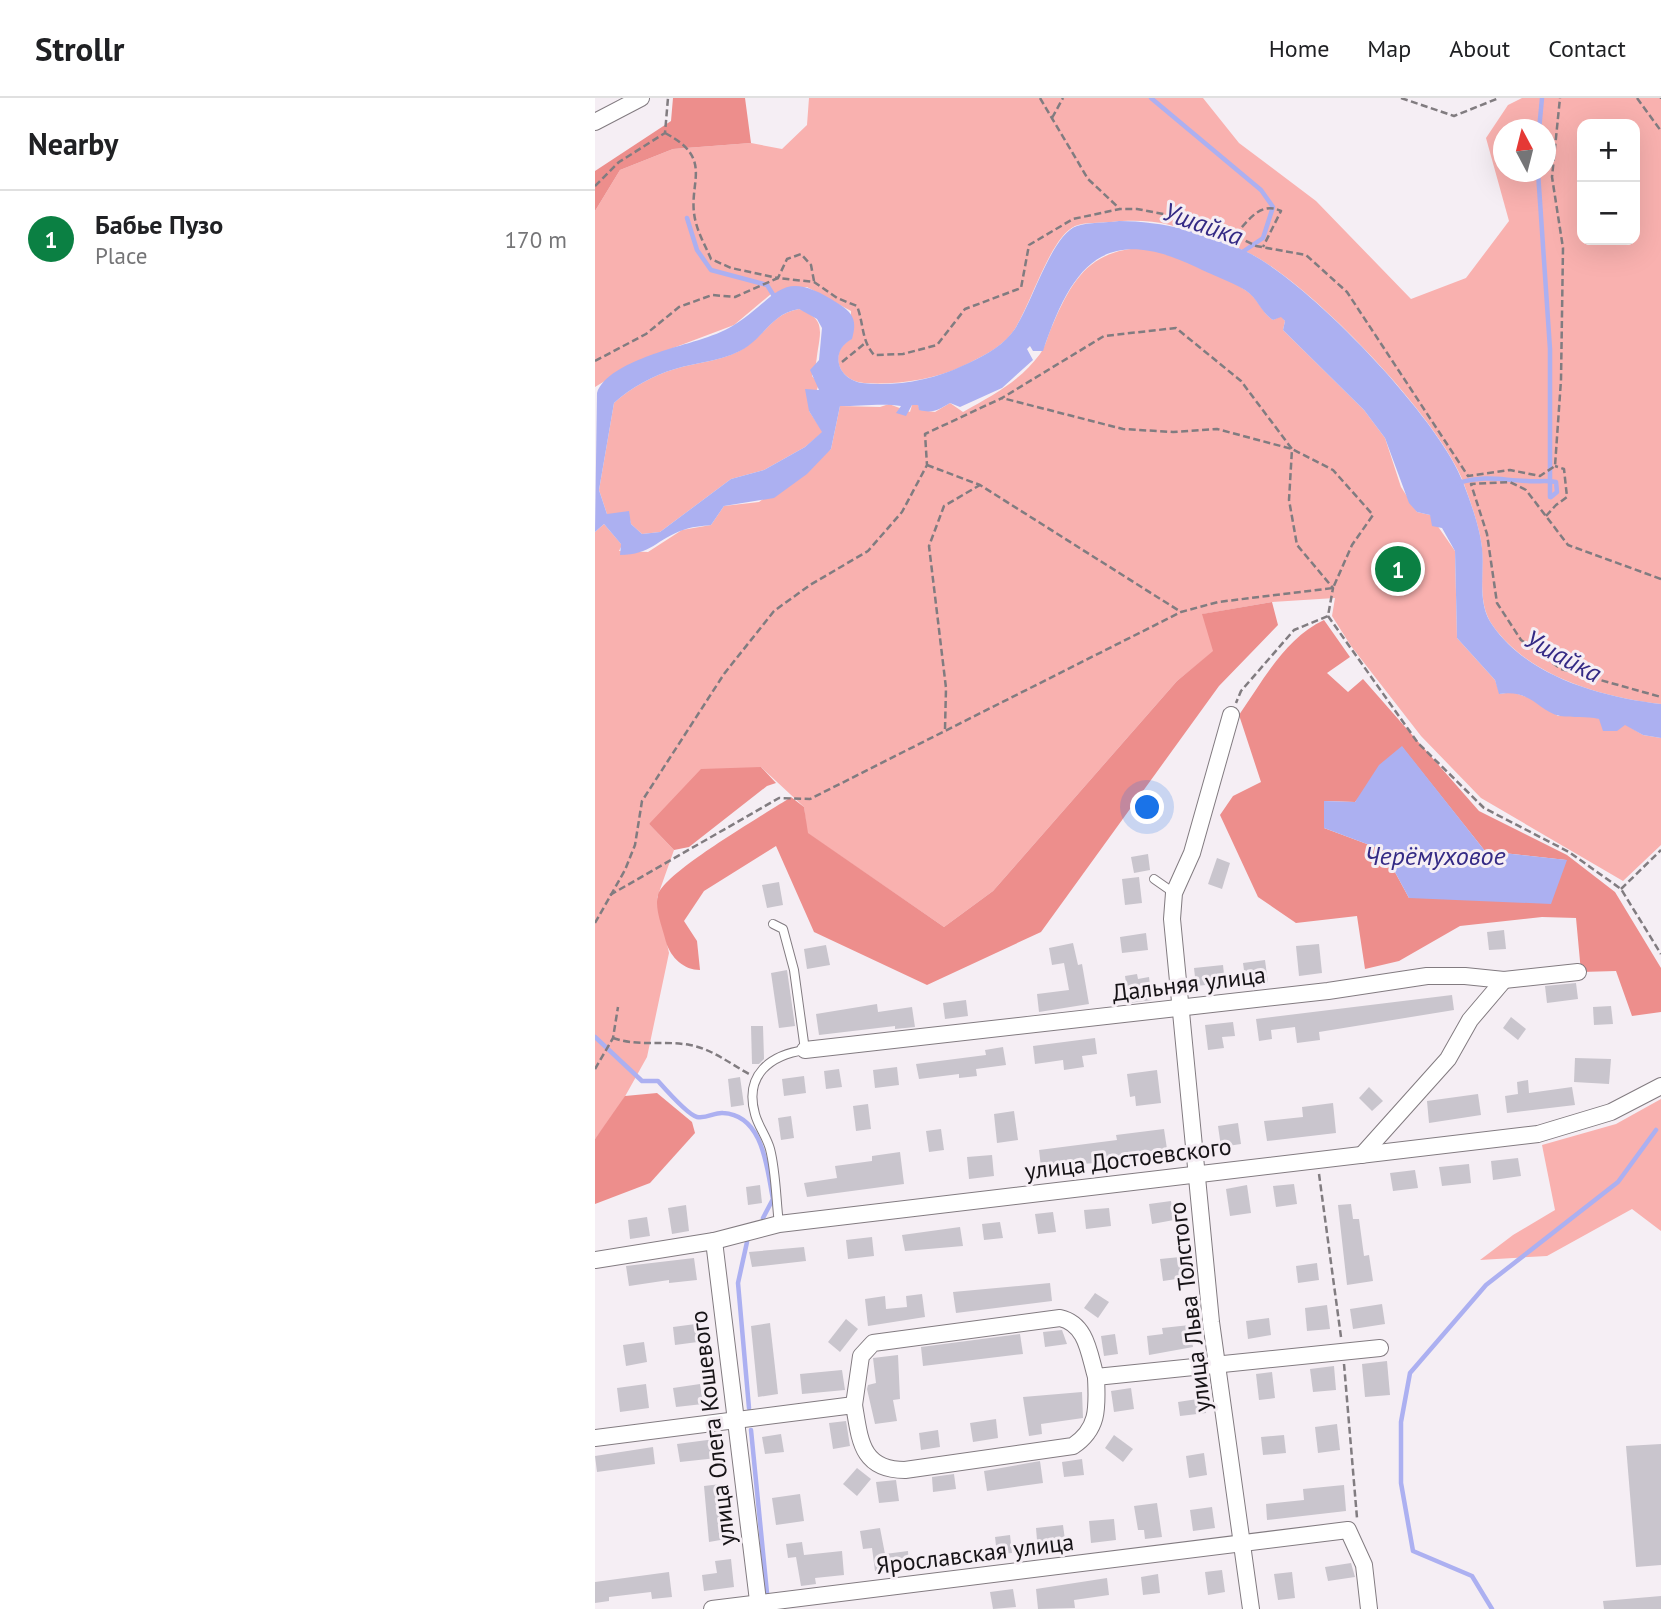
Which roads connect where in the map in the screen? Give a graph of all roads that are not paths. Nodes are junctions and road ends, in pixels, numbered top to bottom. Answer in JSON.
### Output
{"nodes":[{"id":1,"x":641,"y":98,"type":"edge"},
{"id":2,"x":595,"y":122,"type":"edge"},
{"id":3,"x":1231,"y":715,"type":"road end"},
{"id":4,"x":1154,"y":879,"type":"dead end"},
{"id":5,"x":1174,"y":893,"type":"junction"},
{"id":6,"x":773,"y":924,"type":"dead end"},
{"id":7,"x":1578,"y":972,"type":"dead end"},
{"id":8,"x":1504,"y":980,"type":"junction"},
{"id":9,"x":1180,"y":1007,"type":"junction"},
{"id":10,"x":806,"y":1051,"type":"junction"},
{"id":11,"x":1661,"y":1086,"type":"edge"},
{"id":12,"x":1361,"y":1155,"type":"junction"},
{"id":13,"x":1197,"y":1174,"type":"junction"},
{"id":14,"x":779,"y":1224,"type":"junction"},
{"id":15,"x":714,"y":1241,"type":"junction"},
{"id":16,"x":595,"y":1260,"type":"edge"},
{"id":17,"x":1380,"y":1348,"type":"dead end"},
{"id":18,"x":1218,"y":1363,"type":"junction"},
{"id":19,"x":1095,"y":1377,"type":"junction"},
{"id":20,"x":854,"y":1405,"type":"junction"},
{"id":21,"x":734,"y":1421,"type":"junction"},
{"id":22,"x":595,"y":1438,"type":"edge"},
{"id":23,"x":1243,"y":1544,"type":"junction"},
{"id":24,"x":758,"y":1606,"type":"edge"},
{"id":25,"x":712,"y":1609,"type":"edge"},
{"id":26,"x":1251,"y":1609,"type":"edge"},
{"id":27,"x":1370,"y":1609,"type":"edge"}],
"edges":[{"from":1,"to":2,"type":"street"},
{"from":3,"to":5,"type":"street","name":"улица Льва Толстого"},
{"from":4,"to":5,"type":"lane"},
{"from":5,"to":9,"type":"street","name":"улица Льва Толстого"},
{"from":6,"to":10,"type":"lane"},
{"from":7,"to":8,"type":"street","name":"Дальняя улица"},
{"from":8,"to":9,"type":"street","name":"Дальняя улица"},
{"from":8,"to":12,"type":"street"},
{"from":9,"to":10,"type":"street","name":"Дальняя улица"},
{"from":9,"to":13,"type":"street","name":"улица Льва Толстого"},
{"from":10,"to":14,"type":"lane"},
{"from":11,"to":12,"type":"street","name":"улица Достоевского"},
{"from":12,"to":13,"type":"street","name":"улица Достоевского"},
{"from":13,"to":14,"type":"street","name":"улица Достоевского"},
{"from":13,"to":18,"type":"street","name":"улица Льва Толстого"},
{"from":14,"to":15,"type":"street","name":"улица Достоевского"},
{"from":15,"to":16,"type":"street","name":"улица Достоевского"},
{"from":15,"to":21,"type":"street","name":"улица Олега Кошевого"},
{"from":17,"to":18,"type":"street"},
{"from":18,"to":19,"type":"street"},
{"from":18,"to":23,"type":"street","name":"улица Льва Толстого"},
{"from":19,"to":20,"type":"street"},
{"from":19,"to":20,"type":"street"},
{"from":20,"to":21,"type":"street"},
{"from":21,"to":22,"type":"street"},
{"from":21,"to":24,"type":"street","name":"улица Олега Кошевого"},
{"from":23,"to":24,"type":"street","name":"Ярославская улица"},
{"from":23,"to":26,"type":"street","name":"улица Льва Толстого"},
{"from":23,"to":27,"type":"street","name":"Ярославская улица"},
{"from":24,"to":25,"type":"street","name":"Ярославская улица"}]}
